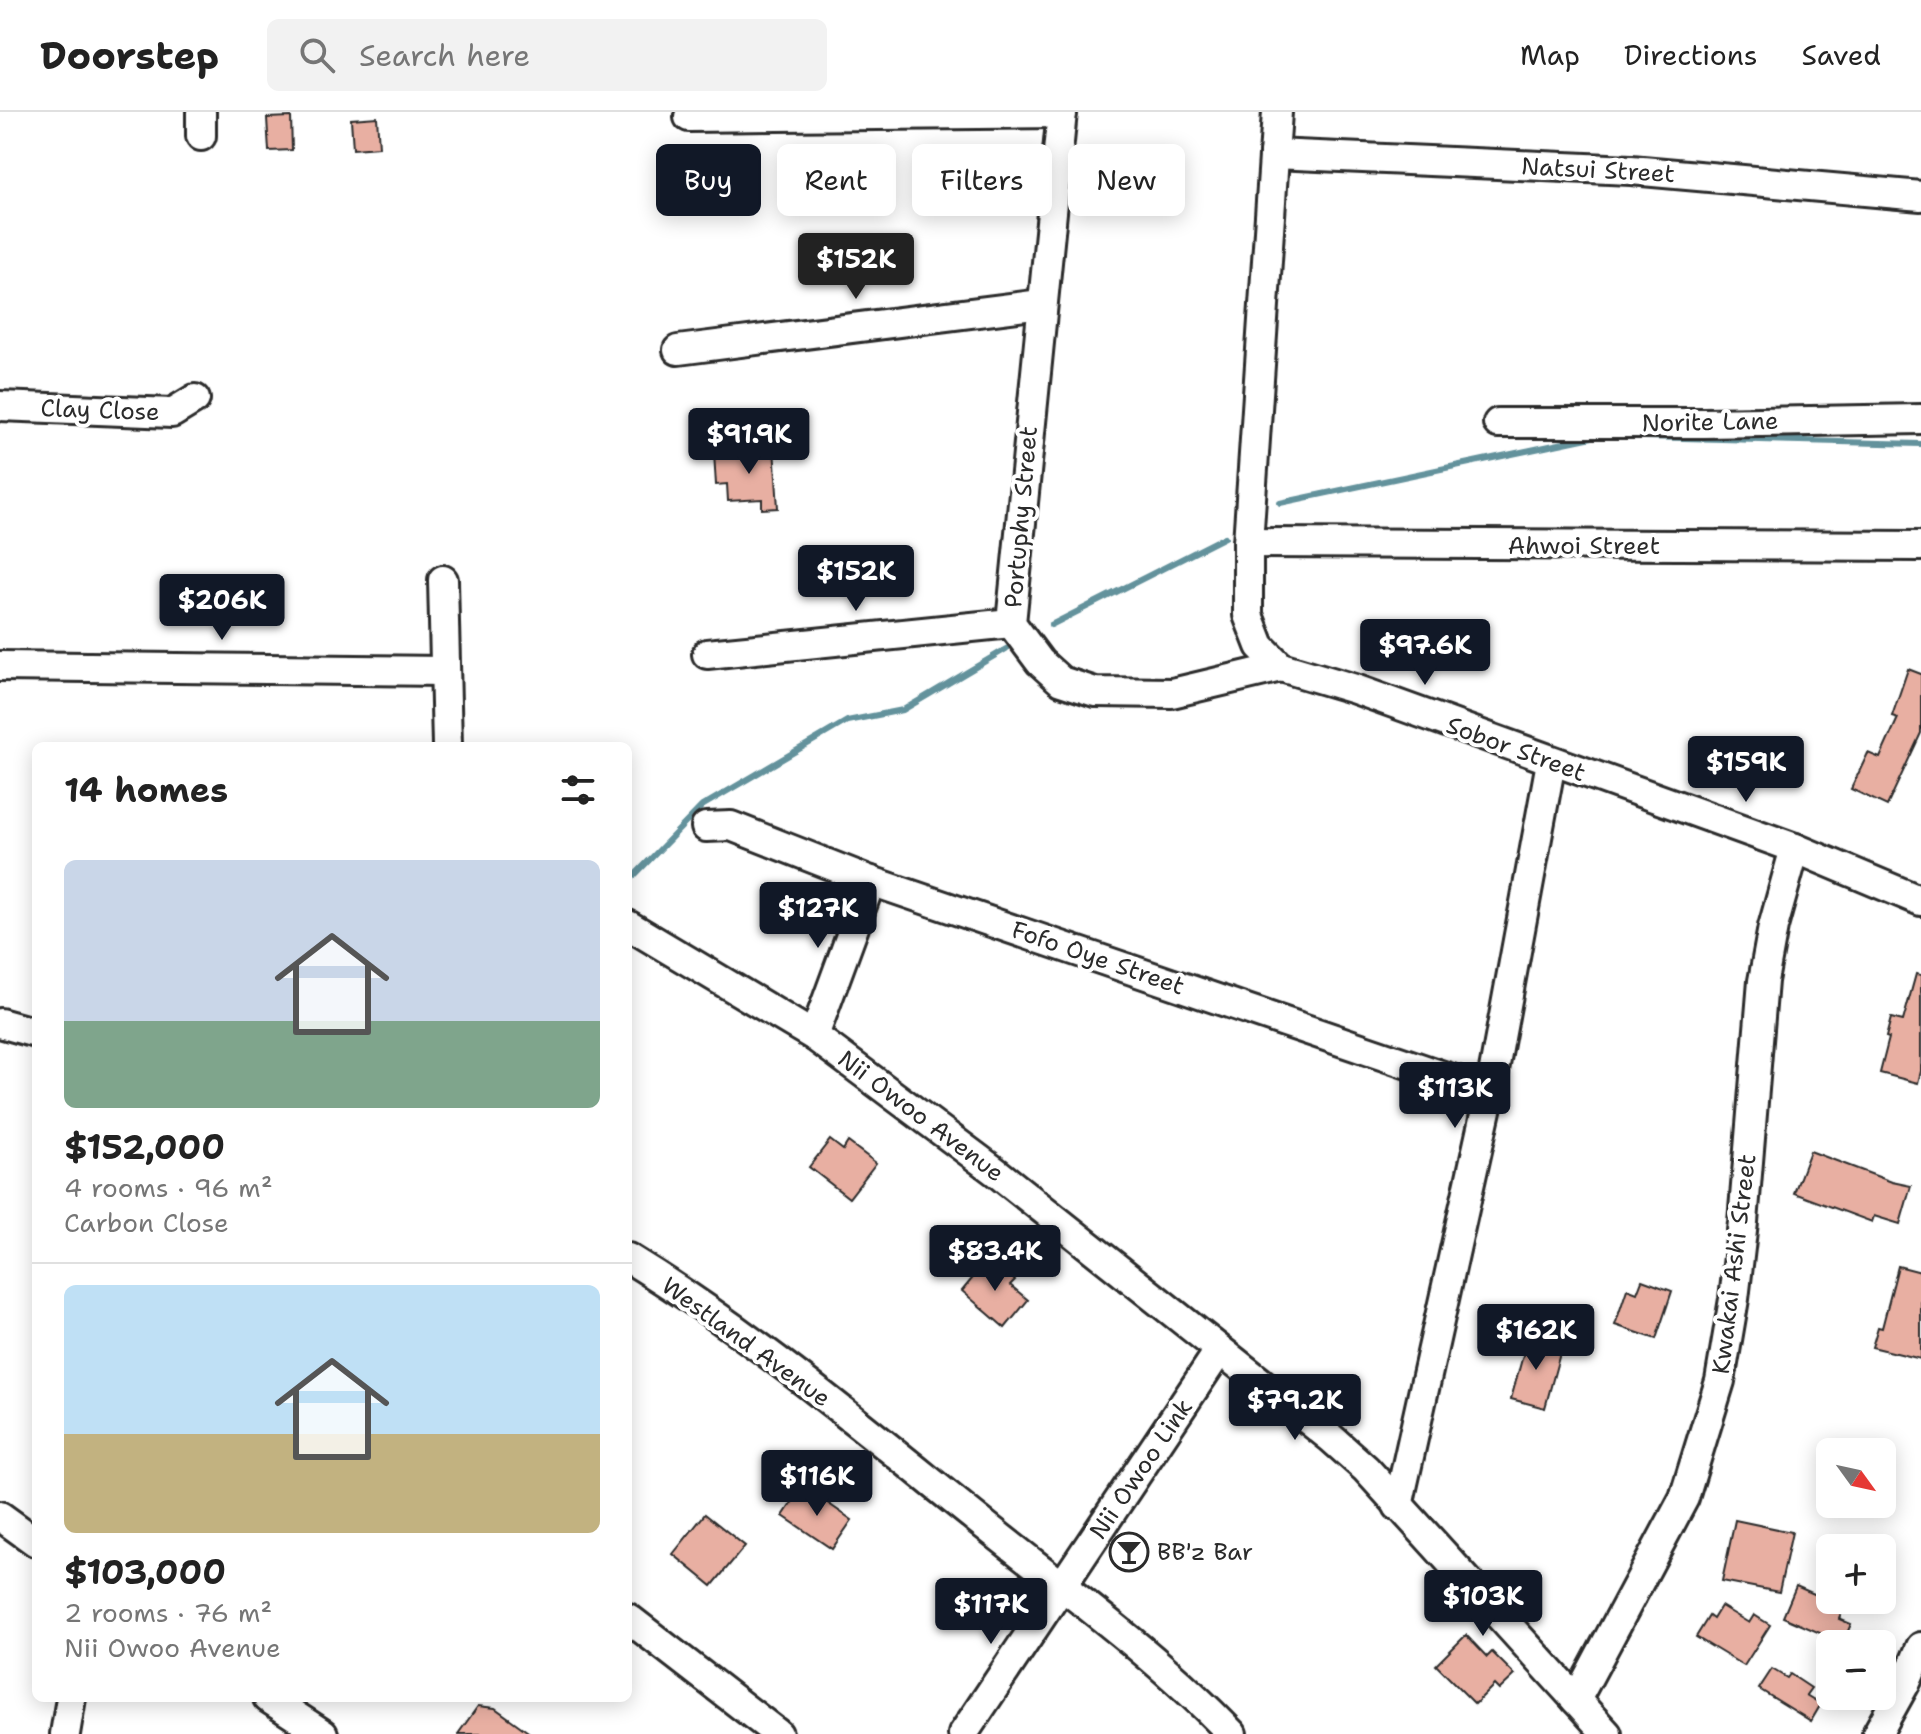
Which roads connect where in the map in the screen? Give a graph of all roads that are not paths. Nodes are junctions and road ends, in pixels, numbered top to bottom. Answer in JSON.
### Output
{"nodes":[{"id":1,"x":1277,"y":112,"type":"edge"},
{"id":2,"x":1062,"y":113,"type":"edge"},
{"id":3,"x":689,"y":117,"type":"dead end"},
{"id":4,"x":1274,"y":154,"type":"junction"},
{"id":5,"x":1921,"y":196,"type":"edge"},
{"id":6,"x":1041,"y":304,"type":"junction"},
{"id":7,"x":678,"y":350,"type":"dead end"},
{"id":8,"x":195,"y":399,"type":"dead end"},
{"id":9,"x":0,"y":406,"type":"edge"},
{"id":10,"x":1921,"y":419,"type":"edge"},
{"id":11,"x":1498,"y":423,"type":"dead end"},
{"id":12,"x":1248,"y":543,"type":"junction"},
{"id":13,"x":1921,"y":546,"type":"edge"},
{"id":14,"x":443,"y":580,"type":"dead end"},
{"id":15,"x":1011,"y":623,"type":"junction"},
{"id":16,"x":707,"y":654,"type":"dead end"},
{"id":17,"x":0,"y":666,"type":"edge"},
{"id":18,"x":1281,"y":667,"type":"junction"},
{"id":19,"x":445,"y":671,"type":"junction"},
{"id":20,"x":447,"y":742,"type":"edge"},
{"id":21,"x":1551,"y":762,"type":"junction"},
{"id":22,"x":706,"y":827,"type":"dead end"},
{"id":23,"x":1795,"y":848,"type":"junction"},
{"id":24,"x":871,"y":881,"type":"junction"},
{"id":25,"x":1921,"y":901,"type":"edge"},
{"id":26,"x":632,"y":927,"type":"edge"},
{"id":27,"x":0,"y":1023,"type":"edge"},
{"id":28,"x":32,"y":1032,"type":"edge"},
{"id":29,"x":814,"y":1036,"type":"junction"},
{"id":30,"x":1490,"y":1092,"type":"junction"},
{"id":31,"x":632,"y":1260,"type":"edge"},
{"id":32,"x":1219,"y":1351,"type":"junction"},
{"id":33,"x":1398,"y":1506,"type":"junction"},
{"id":34,"x":0,"y":1516,"type":"edge"},
{"id":35,"x":32,"y":1539,"type":"edge"},
{"id":36,"x":1062,"y":1587,"type":"junction"},
{"id":37,"x":632,"y":1621,"type":"edge"},
{"id":38,"x":1921,"y":1647,"type":"edge"},
{"id":39,"x":1576,"y":1700,"type":"junction"},
{"id":40,"x":70,"y":1702,"type":"edge"},
{"id":41,"x":274,"y":1702,"type":"edge"},
{"id":42,"x":65,"y":1734,"type":"edge"},
{"id":43,"x":323,"y":1734,"type":"edge"},
{"id":44,"x":778,"y":1734,"type":"edge"},
{"id":45,"x":963,"y":1734,"type":"edge"},
{"id":46,"x":1232,"y":1734,"type":"edge"},
{"id":47,"x":1607,"y":1734,"type":"edge"},
{"id":48,"x":1877,"y":1734,"type":"edge"}],
"edges":[{"from":1,"to":4,"type":"street"},
{"from":2,"to":3,"type":"street"},
{"from":2,"to":6,"type":"street","name":"Portuphy Street"},
{"from":4,"to":5,"type":"street","name":"Natsui Street"},
{"from":4,"to":12,"type":"street"},
{"from":6,"to":7,"type":"street"},
{"from":6,"to":15,"type":"street","name":"Portuphy Street"},
{"from":8,"to":9,"type":"street","name":"Clay Close"},
{"from":10,"to":11,"type":"street","name":"Norite Lane"},
{"from":12,"to":13,"type":"street","name":"Ahwoi Street"},
{"from":12,"to":18,"type":"street"},
{"from":14,"to":19,"type":"street"},
{"from":15,"to":16,"type":"street"},
{"from":15,"to":18,"type":"street","name":"Portuphy Street"},
{"from":17,"to":19,"type":"street"},
{"from":18,"to":21,"type":"street","name":"Sobor Street"},
{"from":19,"to":20,"type":"street"},
{"from":21,"to":23,"type":"street","name":"Sobor Street"},
{"from":21,"to":30,"type":"street"},
{"from":22,"to":24,"type":"street","name":"Fofo Oye Street"},
{"from":23,"to":25,"type":"street","name":"Sobor Street"},
{"from":23,"to":39,"type":"street","name":"Kwakai Ashi Street"},
{"from":24,"to":29,"type":"street"},
{"from":24,"to":30,"type":"street","name":"Fofo Oye Street"},
{"from":26,"to":29,"type":"street","name":"Nii Owoo Avenue"},
{"from":27,"to":28,"type":"street"},
{"from":29,"to":32,"type":"street","name":"Nii Owoo Avenue"},
{"from":30,"to":33,"type":"street"},
{"from":31,"to":36,"type":"street","name":"Westland Avenue"},
{"from":32,"to":33,"type":"street","name":"Nii Owoo Avenue"},
{"from":32,"to":36,"type":"street","name":"Nii Owoo Link"},
{"from":33,"to":39,"type":"street","name":"Nii Owoo Avenue"},
{"from":34,"to":35,"type":"street"},
{"from":36,"to":45,"type":"street","name":"Nii Owoo Link"},
{"from":36,"to":46,"type":"street","name":"Westland Avenue"},
{"from":37,"to":44,"type":"street"},
{"from":38,"to":48,"type":"street"},
{"from":39,"to":47,"type":"street","name":"Nii Owoo Avenue"},
{"from":40,"to":42,"type":"street"},
{"from":41,"to":43,"type":"street"}]}
